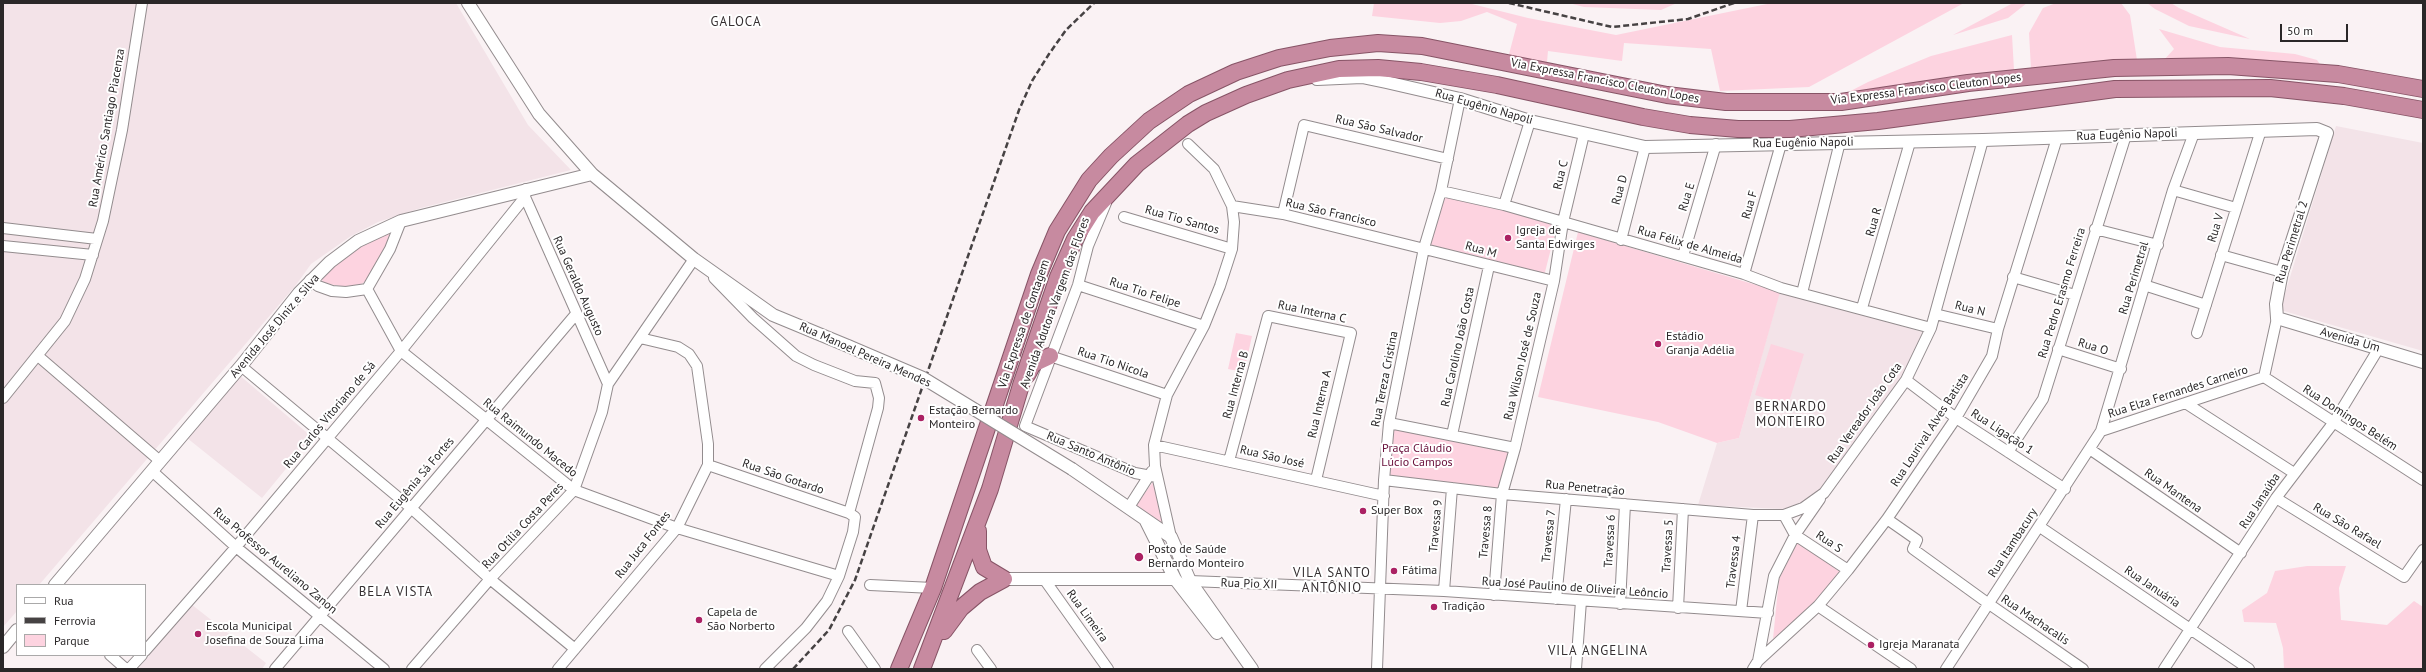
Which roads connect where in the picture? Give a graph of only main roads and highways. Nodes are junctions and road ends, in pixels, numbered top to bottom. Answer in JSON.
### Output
{"nodes":[{"id":1,"x":2423,"y":89,"type":"edge"},
{"id":2,"x":2423,"y":110,"type":"edge"},
{"id":3,"x":1089,"y":180,"type":"joint"},
{"id":4,"x":1112,"y":190,"type":"joint"},
{"id":5,"x":1050,"y":356,"type":"road end"},
{"id":6,"x":1021,"y":385,"type":"junction"},
{"id":7,"x":980,"y":514,"type":"junction"},
{"id":8,"x":925,"y":664,"type":"edge"},
{"id":9,"x":899,"y":669,"type":"edge"}],
"edges":[{"from":1,"to":3,"type":"highway","name":"Via Expressa Francisco Cleuton Lopes"},
{"from":2,"to":4,"type":"highway","name":"Via Expressa Francisco Cleuton Lopes"},
{"from":3,"to":9,"type":"highway","name":"Via Expressa de Contagem"},
{"from":4,"to":6,"type":"highway","name":"Via Expressa de Contagem"},
{"from":5,"to":6,"type":"highway"},
{"from":6,"to":7,"type":"highway","name":"Via Expressa de Contagem"},
{"from":7,"to":8,"type":"highway","name":"Via Expressa de Contagem"},
{"from":7,"to":8,"type":"highway"}]}
